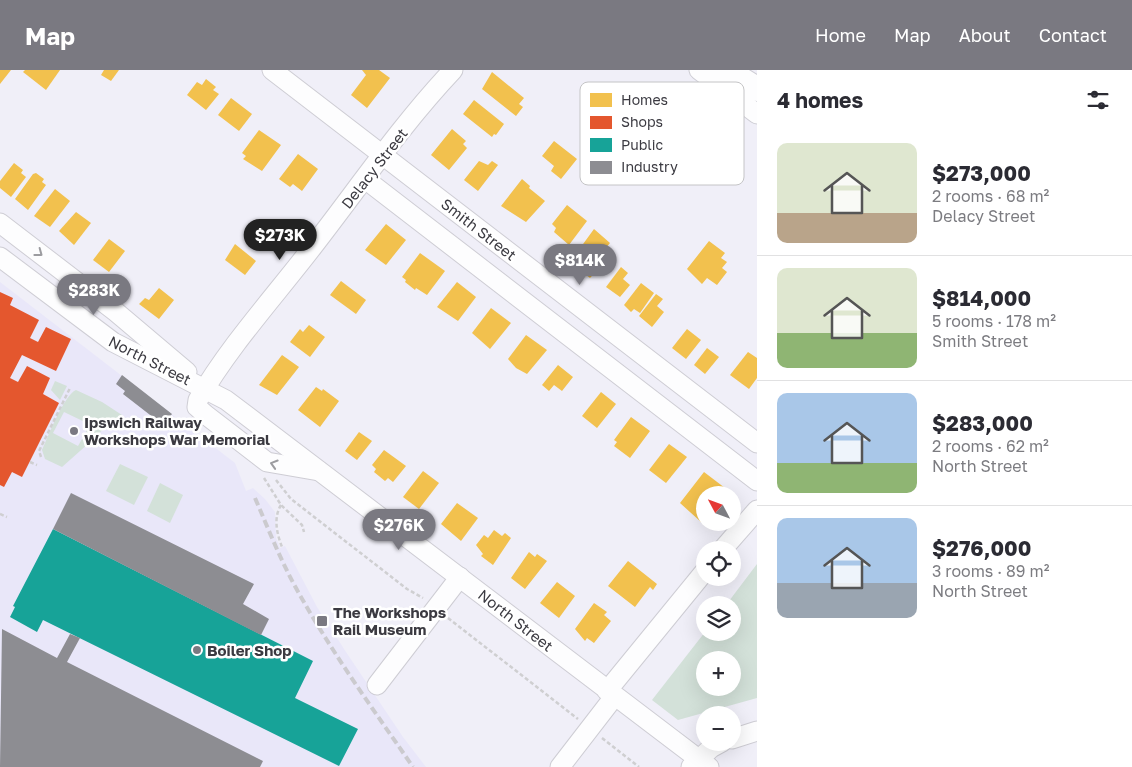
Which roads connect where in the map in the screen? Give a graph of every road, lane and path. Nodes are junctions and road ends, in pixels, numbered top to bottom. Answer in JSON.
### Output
{"nodes":[{"id":1,"x":272,"y":70,"type":"edge"},
{"id":2,"x":444,"y":70,"type":"edge"},
{"id":3,"x":453,"y":70,"type":"edge"},
{"id":4,"x":699,"y":70,"type":"edge"},
{"id":5,"x":726,"y":70,"type":"edge"},
{"id":6,"x":715,"y":82,"type":"edge"},
{"id":7,"x":757,"y":89,"type":"edge"},
{"id":8,"x":433,"y":91,"type":"junction"},
{"id":9,"x":744,"y":104,"type":"edge"},
{"id":10,"x":757,"y":114,"type":"edge"},
{"id":11,"x":383,"y":155,"type":"junction"},
{"id":12,"x":365,"y":179,"type":"junction"},
{"id":13,"x":0,"y":223,"type":"edge"},
{"id":14,"x":0,"y":257,"type":"edge"},
{"id":15,"x":70,"y":388,"type":"dead end"},
{"id":16,"x":205,"y":388,"type":"junction"},
{"id":17,"x":757,"y":443,"type":"edge"},
{"id":18,"x":41,"y":457,"type":"dead end"},
{"id":19,"x":30,"y":462,"type":"dead end"},
{"id":20,"x":37,"y":465,"type":"dead end"},
{"id":21,"x":322,"y":472,"type":"junction"},
{"id":22,"x":261,"y":473,"type":"dead end"},
{"id":23,"x":274,"y":477,"type":"dead end"},
{"id":24,"x":757,"y":482,"type":"edge"},
{"id":25,"x":281,"y":505,"type":"junction"},
{"id":26,"x":757,"y":510,"type":"edge"},
{"id":27,"x":0,"y":514,"type":"edge"},
{"id":28,"x":7,"y":517,"type":"dead end"},
{"id":29,"x":304,"y":532,"type":"dead end"},
{"id":30,"x":730,"y":541,"type":"edge"},
{"id":31,"x":282,"y":547,"type":"dead end"},
{"id":32,"x":460,"y":577,"type":"junction"},
{"id":33,"x":696,"y":583,"type":"edge"},
{"id":34,"x":429,"y":600,"type":"dead end"},
{"id":35,"x":445,"y":613,"type":"dead end"},
{"id":36,"x":377,"y":685,"type":"dead end"},
{"id":37,"x":610,"y":694,"type":"junction"},
{"id":38,"x":582,"y":723,"type":"dead end"},
{"id":39,"x":757,"y":731,"type":"edge"},
{"id":40,"x":595,"y":733,"type":"dead end"},
{"id":41,"x":741,"y":736,"type":"edge"},
{"id":42,"x":713,"y":751,"type":"edge"},
{"id":43,"x":699,"y":764,"type":"edge"},
{"id":44,"x":560,"y":767,"type":"edge"},
{"id":45,"x":640,"y":767,"type":"edge"}],
"edges":[{"from":1,"to":11,"type":"street","name":"Smith Street"},
{"from":2,"to":8,"type":"street","name":"Delacy Street"},
{"from":3,"to":8,"type":"street","name":"Delacy Street"},
{"from":4,"to":6,"type":"street"},
{"from":5,"to":7,"type":"main road"},
{"from":8,"to":11,"type":"street","name":"Delacy Street"},
{"from":9,"to":10,"type":"street"},
{"from":11,"to":12,"type":"street","name":"Delacy Street"},
{"from":11,"to":17,"type":"street","name":"Smith Street"},
{"from":12,"to":16,"type":"street","name":"Delacy Street"},
{"from":12,"to":24,"type":"street","name":"Smith Street"},
{"from":13,"to":16,"type":"street","name":"North Street","one_way":true},
{"from":14,"to":16,"type":"street","name":"North Street"},
{"from":15,"to":18,"type":"path"},
{"from":16,"to":21,"type":"street","name":"North Street"},
{"from":21,"to":16,"type":"street","name":"North Street","one_way":true},
{"from":19,"to":20,"type":"path"},
{"from":21,"to":32,"type":"street","name":"North Street"},
{"from":22,"to":25,"type":"path"},
{"from":23,"to":34,"type":"path"},
{"from":25,"to":29,"type":"path"},
{"from":25,"to":31,"type":"path"},
{"from":26,"to":30,"type":"street"},
{"from":27,"to":28,"type":"path"},
{"from":32,"to":36,"type":"street"},
{"from":32,"to":37,"type":"street","name":"North Street"},
{"from":33,"to":37,"type":"street"},
{"from":35,"to":38,"type":"path"},
{"from":37,"to":43,"type":"street","name":"North Street"},
{"from":37,"to":44,"type":"street"},
{"from":39,"to":41,"type":"street"},
{"from":40,"to":45,"type":"path"},
{"from":42,"to":43,"type":"street"}]}
